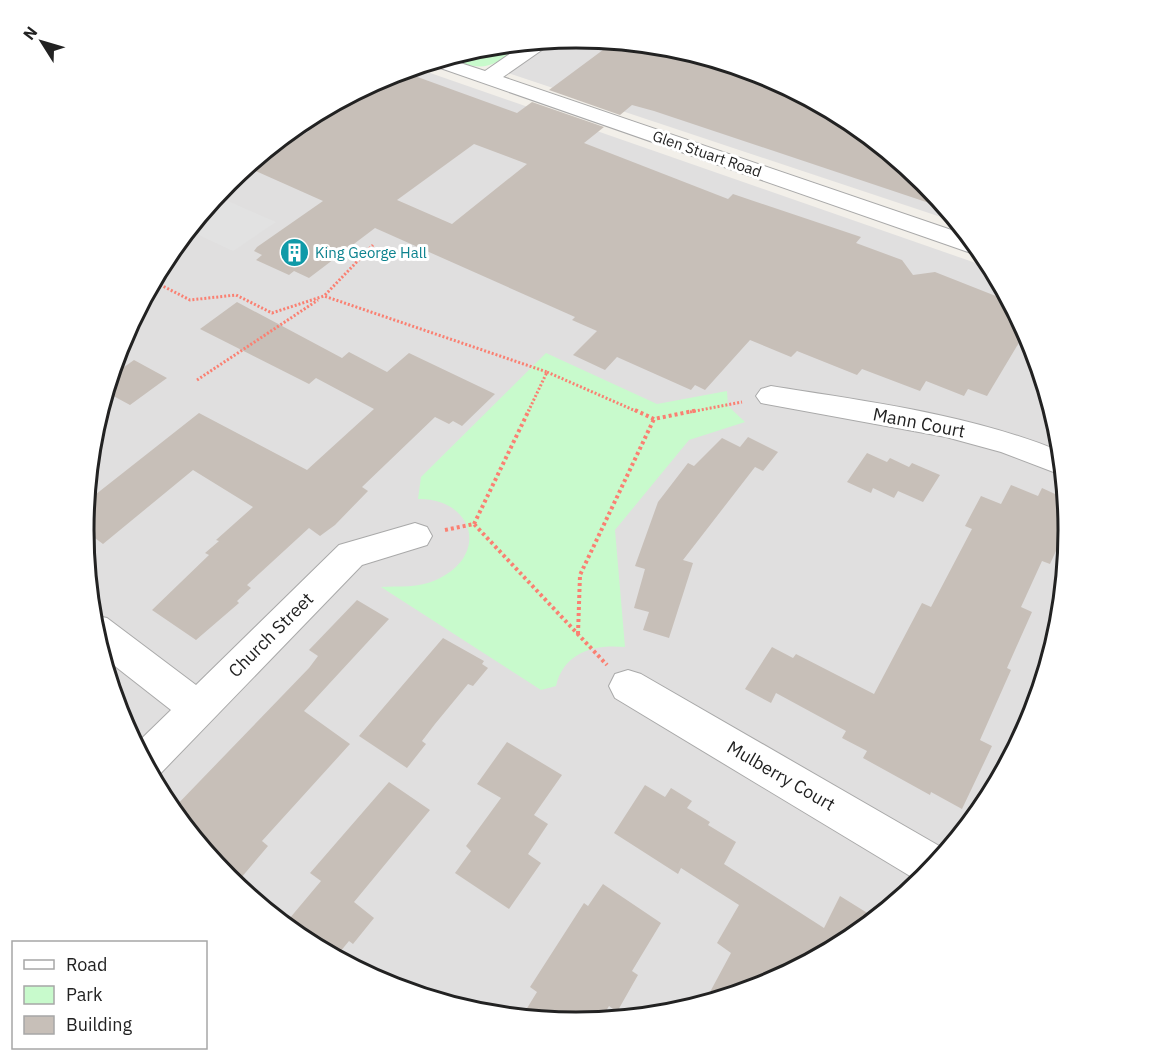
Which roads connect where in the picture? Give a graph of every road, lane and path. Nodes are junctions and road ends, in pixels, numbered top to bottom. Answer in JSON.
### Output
{"nodes":[{"id":1,"x":528,"y":51,"type":"edge"},
{"id":2,"x":448,"y":65,"type":"edge"},
{"id":3,"x":487,"y":79,"type":"junction"},
{"id":4,"x":963,"y":242,"type":"edge"},
{"id":5,"x":373,"y":244,"type":"dead end"},
{"id":6,"x":161,"y":285,"type":"edge"},
{"id":7,"x":324,"y":296,"type":"junction"},
{"id":8,"x":547,"y":372,"type":"junction"},
{"id":9,"x":197,"y":380,"type":"dead end"},
{"id":10,"x":771,"y":396,"type":"joint"},
{"id":11,"x":654,"y":418,"type":"junction"},
{"id":12,"x":1054,"y":461,"type":"edge"},
{"id":13,"x":474,"y":524,"type":"junction"},
{"id":14,"x":415,"y":536,"type":"joint"},
{"id":15,"x":578,"y":634,"type":"junction"},
{"id":16,"x":106,"y":638,"type":"edge"},
{"id":17,"x":628,"y":686,"type":"joint"},
{"id":18,"x":198,"y":709,"type":"junction"},
{"id":19,"x":150,"y":756,"type":"edge"},
{"id":20,"x":927,"y":862,"type":"edge"}],
"edges":[{"from":1,"to":3,"type":"street"},
{"from":2,"to":3,"type":"street","name":"Glen Stuart Road"},
{"from":3,"to":4,"type":"street","name":"Glen Stuart Road"},
{"from":5,"to":7,"type":"path"},
{"from":6,"to":7,"type":"path"},
{"from":7,"to":8,"type":"path"},
{"from":7,"to":9,"type":"path"},
{"from":8,"to":11,"type":"path"},
{"from":8,"to":13,"type":"path"},
{"from":10,"to":11,"type":"path"},
{"from":10,"to":12,"type":"street","name":"Mann Court"},
{"from":11,"to":15,"type":"path"},
{"from":13,"to":14,"type":"path"},
{"from":13,"to":15,"type":"path"},
{"from":14,"to":18,"type":"street","name":"Church Street"},
{"from":15,"to":17,"type":"path"},
{"from":16,"to":18,"type":"street"},
{"from":17,"to":20,"type":"street","name":"Mulberry Court"},
{"from":18,"to":19,"type":"street","name":"Church Street"}]}
